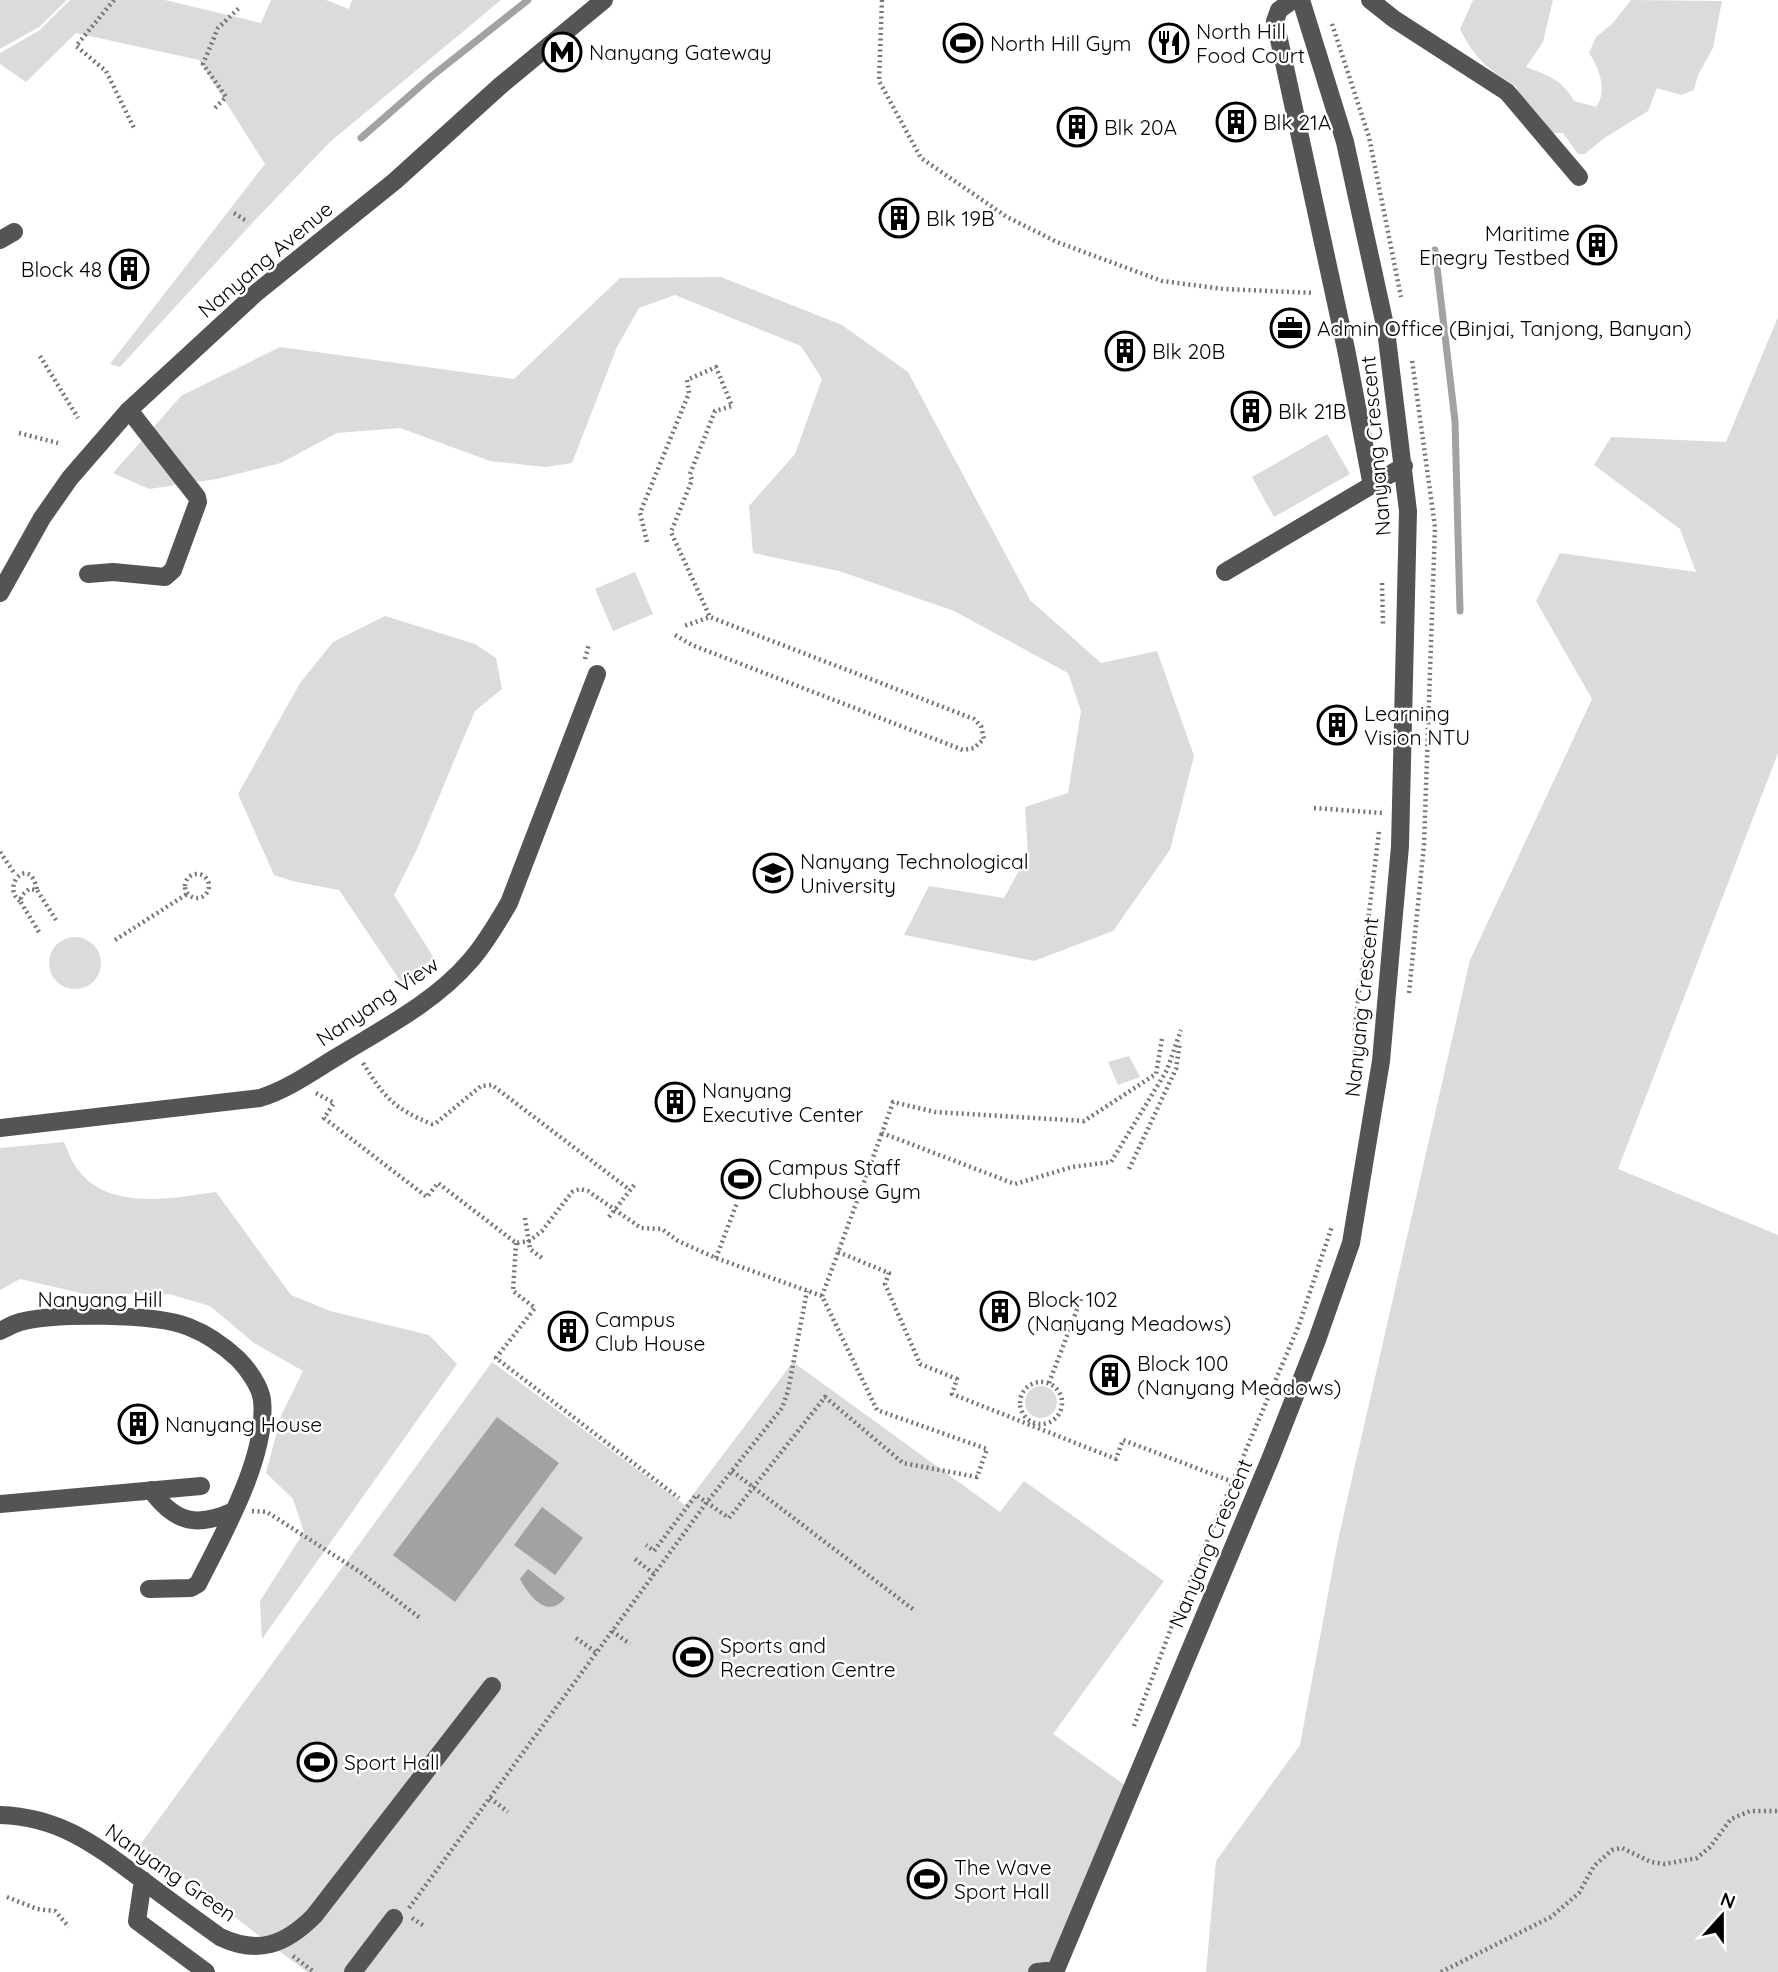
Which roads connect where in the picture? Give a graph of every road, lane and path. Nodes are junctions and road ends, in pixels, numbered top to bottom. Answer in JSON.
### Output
{"nodes":[{"id":1,"x":114,"y":0,"type":"edge"},
{"id":2,"x":604,"y":0,"type":"edge"},
{"id":3,"x":882,"y":0,"type":"edge"},
{"id":4,"x":1293,"y":0,"type":"edge"},
{"id":5,"x":1301,"y":0,"type":"edge"},
{"id":6,"x":1370,"y":0,"type":"edge"},
{"id":7,"x":240,"y":7,"type":"dead end"},
{"id":8,"x":1329,"y":16,"type":"dead end"},
{"id":9,"x":215,"y":108,"type":"dead end"},
{"id":10,"x":134,"y":128,"type":"dead end"},
{"id":11,"x":1579,"y":177,"type":"dead end"},
{"id":12,"x":234,"y":213,"type":"dead end"},
{"id":13,"x":248,"y":222,"type":"dead end"},
{"id":14,"x":1333,"y":294,"type":"junction"},
{"id":15,"x":1403,"y":307,"type":"dead end"},
{"id":16,"x":1410,"y":348,"type":"dead end"},
{"id":17,"x":40,"y":356,"type":"dead end"},
{"id":18,"x":129,"y":410,"type":"junction"},
{"id":19,"x":78,"y":418,"type":"dead end"},
{"id":20,"x":19,"y":433,"type":"dead end"},
{"id":21,"x":58,"y":443,"type":"dead end"},
{"id":22,"x":1404,"y":466,"type":"junction"},
{"id":23,"x":1372,"y":486,"type":"junction"},
{"id":24,"x":647,"y":542,"type":"dead end"},
{"id":25,"x":1225,"y":572,"type":"dead end"},
{"id":26,"x":88,"y":574,"type":"dead end"},
{"id":27,"x":1382,"y":583,"type":"dead end"},
{"id":28,"x":0,"y":593,"type":"edge"},
{"id":29,"x":710,"y":617,"type":"junction"},
{"id":30,"x":684,"y":626,"type":"dead end"},
{"id":31,"x":675,"y":635,"type":"dead end"},
{"id":32,"x":1384,"y":637,"type":"dead end"},
{"id":33,"x":597,"y":674,"type":"dead end"},
{"id":34,"x":1382,"y":799,"type":"dead end"},
{"id":35,"x":1314,"y":808,"type":"dead end"},
{"id":36,"x":1382,"y":813,"type":"junction"},
{"id":37,"x":0,"y":852,"type":"edge"},
{"id":38,"x":15,"y":874,"type":"junction"},
{"id":39,"x":37,"y":890,"type":"junction"},
{"id":40,"x":187,"y":894,"type":"junction"},
{"id":41,"x":20,"y":901,"type":"junction"},
{"id":42,"x":56,"y":920,"type":"dead end"},
{"id":43,"x":39,"y":932,"type":"dead end"},
{"id":44,"x":115,"y":940,"type":"dead end"},
{"id":45,"x":1409,"y":994,"type":"dead end"},
{"id":46,"x":1162,"y":1039,"type":"dead end"},
{"id":47,"x":363,"y":1063,"type":"dead end"},
{"id":48,"x":311,"y":1091,"type":"dead end"},
{"id":49,"x":1354,"y":1104,"type":"dead end"},
{"id":50,"x":0,"y":1128,"type":"edge"},
{"id":51,"x":882,"y":1133,"type":"junction"},
{"id":52,"x":1129,"y":1169,"type":"dead end"},
{"id":53,"x":635,"y":1184,"type":"dead end"},
{"id":54,"x":630,"y":1190,"type":"junction"},
{"id":55,"x":737,"y":1203,"type":"dead end"},
{"id":56,"x":614,"y":1210,"type":"junction"},
{"id":57,"x":609,"y":1217,"type":"dead end"},
{"id":58,"x":1335,"y":1217,"type":"dead end"},
{"id":59,"x":525,"y":1218,"type":"dead end"},
{"id":60,"x":529,"y":1241,"type":"junction"},
{"id":61,"x":516,"y":1243,"type":"junction"},
{"id":62,"x":838,"y":1252,"type":"junction"},
{"id":63,"x":542,"y":1258,"type":"dead end"},
{"id":64,"x":716,"y":1258,"type":"junction"},
{"id":65,"x":807,"y":1291,"type":"junction"},
{"id":66,"x":822,"y":1296,"type":"junction"},
{"id":67,"x":1081,"y":1299,"type":"dead end"},
{"id":68,"x":0,"y":1331,"type":"edge"},
{"id":69,"x":1049,"y":1383,"type":"junction"},
{"id":70,"x":1031,"y":1423,"type":"junction"},
{"id":71,"x":732,"y":1471,"type":"junction"},
{"id":72,"x":1233,"y":1482,"type":"junction"},
{"id":73,"x":201,"y":1486,"type":"dead end"},
{"id":74,"x":751,"y":1487,"type":"junction"},
{"id":75,"x":151,"y":1490,"type":"junction"},
{"id":76,"x":679,"y":1498,"type":"dead end"},
{"id":77,"x":707,"y":1503,"type":"junction"},
{"id":78,"x":0,"y":1504,"type":"edge"},
{"id":79,"x":1221,"y":1510,"type":"dead end"},
{"id":80,"x":234,"y":1511,"type":"junction"},
{"id":81,"x":646,"y":1545,"type":"dead end"},
{"id":82,"x":635,"y":1559,"type":"dead end"},
{"id":83,"x":654,"y":1574,"type":"junction"},
{"id":84,"x":149,"y":1589,"type":"dead end"},
{"id":85,"x":915,"y":1609,"type":"dead end"},
{"id":86,"x":420,"y":1618,"type":"dead end"},
{"id":87,"x":612,"y":1631,"type":"junction"},
{"id":88,"x":576,"y":1638,"type":"dead end"},
{"id":89,"x":630,"y":1644,"type":"dead end"},
{"id":90,"x":597,"y":1653,"type":"junction"},
{"id":91,"x":492,"y":1686,"type":"dead end"},
{"id":92,"x":490,"y":1798,"type":"junction"},
{"id":93,"x":1778,"y":1811,"type":"edge"},
{"id":94,"x":508,"y":1812,"type":"dead end"},
{"id":95,"x":0,"y":1815,"type":"edge"},
{"id":96,"x":143,"y":1880,"type":"junction"},
{"id":97,"x":7,"y":1897,"type":"dead end"},
{"id":98,"x":394,"y":1918,"type":"joint"},
{"id":99,"x":69,"y":1927,"type":"dead end"},
{"id":100,"x":292,"y":1955,"type":"dead end"},
{"id":101,"x":1049,"y":1971,"type":"edge"},
{"id":102,"x":205,"y":1972,"type":"edge"},
{"id":103,"x":314,"y":1972,"type":"edge"},
{"id":104,"x":354,"y":1972,"type":"edge"},
{"id":105,"x":1441,"y":1972,"type":"edge"}],
"edges":[{"from":1,"to":10,"type":"path"},
{"from":2,"to":18,"type":"street","name":"Nanyang Avenue"},
{"from":3,"to":14,"type":"path"},
{"from":4,"to":14,"type":"street"},
{"from":5,"to":22,"type":"street","name":"Nanyang Crescent"},
{"from":6,"to":11,"type":"street"},
{"from":7,"to":9,"type":"path"},
{"from":8,"to":15,"type":"path"},
{"from":12,"to":13,"type":"path"},
{"from":14,"to":23,"type":"street"},
{"from":16,"to":45,"type":"path"},
{"from":17,"to":19,"type":"path"},
{"from":18,"to":26,"type":"street"},
{"from":18,"to":28,"type":"street","name":"Nanyang Avenue"},
{"from":20,"to":21,"type":"path"},
{"from":22,"to":23,"type":"street"},
{"from":22,"to":101,"type":"street","name":"Nanyang Crescent"},
{"from":23,"to":25,"type":"street"},
{"from":24,"to":29,"type":"path"},
{"from":27,"to":32,"type":"path"},
{"from":29,"to":30,"type":"path"},
{"from":29,"to":31,"type":"path"},
{"from":33,"to":50,"type":"street","name":"Nanyang View"},
{"from":34,"to":36,"type":"path"},
{"from":35,"to":36,"type":"path"},
{"from":36,"to":49,"type":"path"},
{"from":37,"to":38,"type":"path"},
{"from":38,"to":39,"type":"path"},
{"from":38,"to":41,"type":"path"},
{"from":39,"to":41,"type":"path"},
{"from":39,"to":42,"type":"path"},
{"from":40,"to":40,"type":"path"},
{"from":40,"to":44,"type":"path"},
{"from":41,"to":43,"type":"path"},
{"from":46,"to":51,"type":"path"},
{"from":47,"to":54,"type":"path"},
{"from":48,"to":61,"type":"path"},
{"from":51,"to":52,"type":"path"},
{"from":51,"to":62,"type":"path"},
{"from":53,"to":54,"type":"path"},
{"from":54,"to":56,"type":"path"},
{"from":55,"to":64,"type":"path"},
{"from":56,"to":57,"type":"path"},
{"from":56,"to":60,"type":"path"},
{"from":56,"to":64,"type":"path"},
{"from":58,"to":72,"type":"path"},
{"from":59,"to":60,"type":"path"},
{"from":60,"to":61,"type":"path"},
{"from":60,"to":63,"type":"path"},
{"from":61,"to":76,"type":"path"},
{"from":62,"to":66,"type":"path"},
{"from":62,"to":70,"type":"path"},
{"from":64,"to":65,"type":"path"},
{"from":65,"to":66,"type":"path"},
{"from":65,"to":71,"type":"path"},
{"from":66,"to":74,"type":"path"},
{"from":67,"to":69,"type":"path"},
{"from":68,"to":80,"type":"street","name":"Nanyang Hill"},
{"from":69,"to":70,"type":"path"},
{"from":69,"to":70,"type":"path"},
{"from":70,"to":72,"type":"path"},
{"from":71,"to":74,"type":"path"},
{"from":71,"to":77,"type":"path"},
{"from":72,"to":79,"type":"path"},
{"from":73,"to":75,"type":"street"},
{"from":74,"to":77,"type":"path"},
{"from":74,"to":85,"type":"path"},
{"from":75,"to":78,"type":"street"},
{"from":75,"to":80,"type":"street"},
{"from":77,"to":81,"type":"path"},
{"from":77,"to":83,"type":"path"},
{"from":80,"to":84,"type":"street","name":"Nanyang Hill"},
{"from":80,"to":86,"type":"path"},
{"from":82,"to":83,"type":"path"},
{"from":83,"to":87,"type":"path"},
{"from":87,"to":89,"type":"path"},
{"from":87,"to":90,"type":"path"},
{"from":88,"to":90,"type":"path"},
{"from":90,"to":92,"type":"path"},
{"from":91,"to":96,"type":"street","name":"Nanyang Green"},
{"from":92,"to":94,"type":"path"},
{"from":92,"to":98,"type":"path"},
{"from":93,"to":105,"type":"path"},
{"from":95,"to":96,"type":"street","name":"Nanyang Green"},
{"from":96,"to":102,"type":"street"},
{"from":97,"to":99,"type":"path"},
{"from":98,"to":104,"type":"street"},
{"from":100,"to":103,"type":"path"}]}
